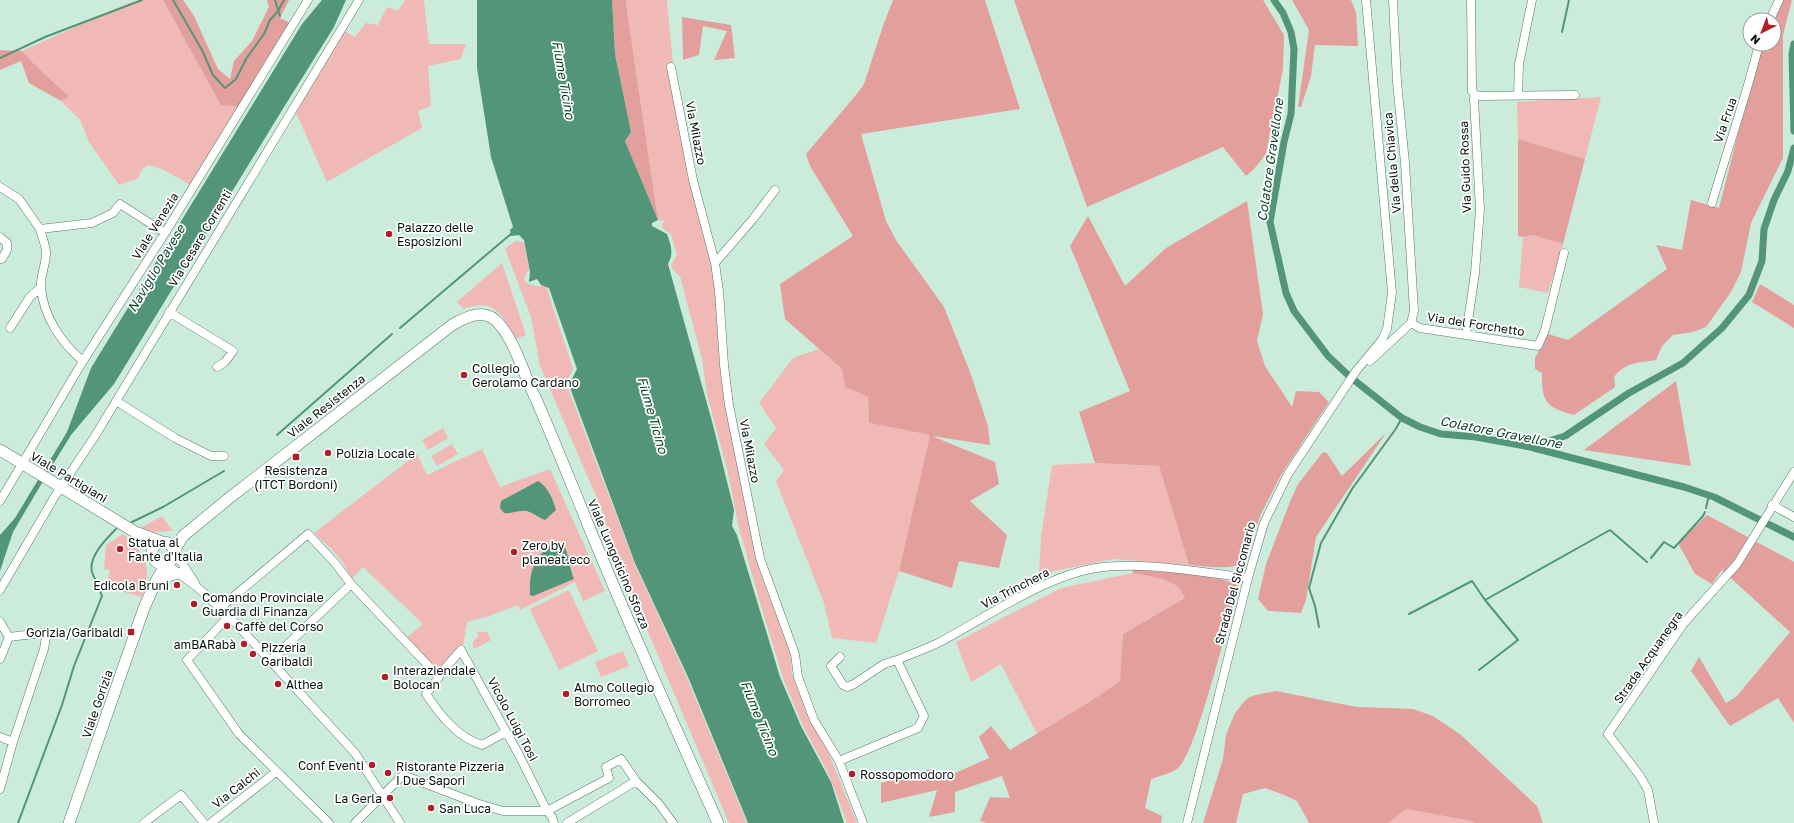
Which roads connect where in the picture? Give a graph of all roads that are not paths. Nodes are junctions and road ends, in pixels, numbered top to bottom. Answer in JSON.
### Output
{"nodes":[{"id":1,"x":308,"y":0,"type":"edge"},
{"id":2,"x":359,"y":0,"type":"edge"},
{"id":3,"x":1366,"y":0,"type":"edge"},
{"id":4,"x":1393,"y":0,"type":"edge"},
{"id":5,"x":1471,"y":0,"type":"edge"},
{"id":6,"x":1532,"y":0,"type":"edge"},
{"id":7,"x":1779,"y":0,"type":"edge"},
{"id":8,"x":1774,"y":12,"type":"edge"},
{"id":9,"x":1757,"y":52,"type":"edge"},
{"id":10,"x":671,"y":67,"type":"dead end"},
{"id":11,"x":1475,"y":95,"type":"junction"},
{"id":12,"x":1518,"y":95,"type":"junction"},
{"id":13,"x":1575,"y":95,"type":"dead end"},
{"id":14,"x":0,"y":187,"type":"edge"},
{"id":15,"x":775,"y":190,"type":"dead end"},
{"id":16,"x":1712,"y":202,"type":"dead end"},
{"id":17,"x":40,"y":229,"type":"junction"},
{"id":18,"x":165,"y":233,"type":"junction"},
{"id":19,"x":0,"y":237,"type":"edge"},
{"id":20,"x":1564,"y":253,"type":"dead end"},
{"id":21,"x":0,"y":259,"type":"edge"},
{"id":22,"x":715,"y":263,"type":"junction"},
{"id":23,"x":41,"y":287,"type":"junction"},
{"id":24,"x":169,"y":312,"type":"junction"},
{"id":25,"x":493,"y":318,"type":"joint"},
{"id":26,"x":1411,"y":323,"type":"junction"},
{"id":27,"x":10,"y":328,"type":"dead end"},
{"id":28,"x":1466,"y":335,"type":"junction"},
{"id":29,"x":83,"y":361,"type":"junction"},
{"id":30,"x":217,"y":367,"type":"dead end"},
{"id":31,"x":1356,"y":371,"type":"junction"},
{"id":32,"x":116,"y":401,"type":"junction"},
{"id":33,"x":0,"y":450,"type":"edge"},
{"id":34,"x":224,"y":456,"type":"dead end"},
{"id":35,"x":25,"y":466,"type":"junction"},
{"id":36,"x":1794,"y":472,"type":"edge"},
{"id":37,"x":61,"y":487,"type":"junction"},
{"id":38,"x":0,"y":501,"type":"edge"},
{"id":39,"x":1772,"y":506,"type":"junction"},
{"id":40,"x":1794,"y":517,"type":"edge"},
{"id":41,"x":125,"y":526,"type":"junction"},
{"id":42,"x":183,"y":536,"type":"junction"},
{"id":43,"x":163,"y":542,"type":"junction"},
{"id":44,"x":174,"y":551,"type":"junction"},
{"id":45,"x":152,"y":556,"type":"junction"},
{"id":46,"x":166,"y":564,"type":"junction"},
{"id":47,"x":178,"y":573,"type":"junction"},
{"id":48,"x":1248,"y":578,"type":"junction"},
{"id":49,"x":351,"y":584,"type":"junction"},
{"id":50,"x":197,"y":587,"type":"junction"},
{"id":51,"x":0,"y":590,"type":"edge"},
{"id":52,"x":150,"y":594,"type":"junction"},
{"id":53,"x":220,"y":608,"type":"junction"},
{"id":54,"x":229,"y":616,"type":"junction"},
{"id":55,"x":0,"y":622,"type":"edge"},
{"id":56,"x":9,"y":637,"type":"junction"},
{"id":57,"x":840,"y":657,"type":"dead end"},
{"id":58,"x":0,"y":659,"type":"edge"},
{"id":59,"x":898,"y":660,"type":"junction"},
{"id":60,"x":270,"y":661,"type":"junction"},
{"id":61,"x":439,"y":677,"type":"junction"},
{"id":62,"x":506,"y":732,"type":"junction"},
{"id":63,"x":0,"y":737,"type":"edge"},
{"id":64,"x":13,"y":742,"type":"junction"},
{"id":65,"x":839,"y":761,"type":"junction"},
{"id":66,"x":276,"y":772,"type":"junction"},
{"id":67,"x":636,"y":781,"type":"junction"},
{"id":68,"x":0,"y":789,"type":"edge"},
{"id":69,"x":383,"y":798,"type":"junction"},
{"id":70,"x":547,"y":811,"type":"junction"},
{"id":71,"x":69,"y":823,"type":"edge"},
{"id":72,"x":144,"y":823,"type":"edge"},
{"id":73,"x":204,"y":823,"type":"edge"},
{"id":74,"x":211,"y":823,"type":"edge"},
{"id":75,"x":329,"y":823,"type":"edge"},
{"id":76,"x":355,"y":823,"type":"edge"},
{"id":77,"x":400,"y":823,"type":"edge"},
{"id":78,"x":554,"y":823,"type":"edge"},
{"id":79,"x":567,"y":823,"type":"edge"},
{"id":80,"x":672,"y":823,"type":"edge"},
{"id":81,"x":718,"y":823,"type":"edge"},
{"id":82,"x":863,"y":823,"type":"edge"},
{"id":83,"x":1187,"y":823,"type":"edge"},
{"id":84,"x":1654,"y":823,"type":"edge"}],
"edges":[{"from":1,"to":18,"type":"street","name":"Viale Venezia"},
{"from":2,"to":24,"type":"street","name":"Via Cesare Correnti"},
{"from":3,"to":31,"type":"street"},
{"from":4,"to":26,"type":"street","name":"Via della Chiavica"},
{"from":5,"to":11,"type":"street","name":"Via Guido Rossa"},
{"from":6,"to":12,"type":"street"},
{"from":7,"to":8,"type":"street"},
{"from":9,"to":16,"type":"street","name":"Via Frua"},
{"from":10,"to":22,"type":"street","name":"Via Milazzo"},
{"from":11,"to":12,"type":"street"},
{"from":11,"to":28,"type":"street","name":"Via Guido Rossa"},
{"from":12,"to":13,"type":"street"},
{"from":14,"to":17,"type":"street"},
{"from":15,"to":22,"type":"street"},
{"from":17,"to":18,"type":"street"},
{"from":17,"to":23,"type":"street"},
{"from":18,"to":29,"type":"street","name":"Viale Venezia"},
{"from":19,"to":21,"type":"street"},
{"from":20,"to":28,"type":"street","name":"Via del Forchetto"},
{"from":22,"to":65,"type":"street","name":"Via Milazzo"},
{"from":23,"to":27,"type":"street"},
{"from":23,"to":29,"type":"street"},
{"from":24,"to":30,"type":"street"},
{"from":24,"to":32,"type":"street","name":"Via Cesare Correnti"},
{"from":25,"to":42,"type":"main road","name":"Viale Resistenza"},
{"from":25,"to":81,"type":"main road","name":"Viale Lungoticino Sforza"},
{"from":26,"to":28,"type":"street","name":"Via del Forchetto"},
{"from":26,"to":31,"type":"street"},
{"from":29,"to":35,"type":"street","name":"Viale Venezia"},
{"from":31,"to":48,"type":"street","name":"Strada Del Siccomario"},
{"from":32,"to":34,"type":"street"},
{"from":32,"to":37,"type":"street","name":"Via Cesare Correnti"},
{"from":33,"to":35,"type":"main road","name":"Viale Partigiani"},
{"from":35,"to":37,"type":"main road","name":"Viale Partigiani"},
{"from":35,"to":38,"type":"street","name":"Viale Venezia"},
{"from":36,"to":39,"type":"street","name":"Strada Acquanegra"},
{"from":37,"to":41,"type":"main road","name":"Viale Partigiani"},
{"from":37,"to":51,"type":"street","name":"Via Cesare Correnti"},
{"from":39,"to":40,"type":"street"},
{"from":39,"to":84,"type":"street","name":"Strada Acquanegra"},
{"from":41,"to":43,"type":"main road","name":"Viale Partigiani"},
{"from":41,"to":45,"type":"main road","name":"Viale Partigiani"},
{"from":42,"to":43,"type":"main road","name":"Viale Resistenza"},
{"from":42,"to":44,"type":"main road","name":"Viale Resistenza"},
{"from":43,"to":44,"type":"main road"},
{"from":43,"to":45,"type":"main road"},
{"from":44,"to":46,"type":"main road"},
{"from":44,"to":50,"type":"street"},
{"from":45,"to":46,"type":"main road"},
{"from":45,"to":52,"type":"main road","name":"Viale Gorizia"},
{"from":46,"to":47,"type":"street"},
{"from":46,"to":52,"type":"main road","name":"Viale Gorizia"},
{"from":47,"to":50,"type":"street"},
{"from":47,"to":52,"type":"main road","name":"Viale Gorizia"},
{"from":48,"to":59,"type":"street","name":"Via Trinchera"},
{"from":48,"to":83,"type":"street","name":"Strada Del Siccomario"},
{"from":49,"to":53,"type":"street"},
{"from":49,"to":60,"type":"street"},
{"from":49,"to":61,"type":"street"},
{"from":50,"to":53,"type":"street"},
{"from":52,"to":71,"type":"main road","name":"Viale Gorizia"},
{"from":53,"to":54,"type":"street"},
{"from":54,"to":60,"type":"street"},
{"from":54,"to":66,"type":"street"},
{"from":55,"to":56,"type":"street"},
{"from":56,"to":58,"type":"street"},
{"from":56,"to":64,"type":"street"},
{"from":57,"to":59,"type":"street","name":"Via Trinchera"},
{"from":59,"to":65,"type":"street"},
{"from":60,"to":69,"type":"street"},
{"from":61,"to":62,"type":"street"},
{"from":61,"to":62,"type":"street","name":"Vicolo Luigi Tosi"},
{"from":62,"to":70,"type":"street","name":"Vicolo Luigi Tosi"},
{"from":63,"to":64,"type":"street"},
{"from":64,"to":68,"type":"street"},
{"from":65,"to":82,"type":"street","name":"Via Milazzo"},
{"from":66,"to":74,"type":"street","name":"Via Calchi"},
{"from":66,"to":75,"type":"street"},
{"from":67,"to":70,"type":"street"},
{"from":67,"to":79,"type":"street"},
{"from":67,"to":80,"type":"street"},
{"from":69,"to":70,"type":"street"},
{"from":69,"to":76,"type":"street"},
{"from":69,"to":77,"type":"street"},
{"from":70,"to":78,"type":"street","name":"Vicolo Luigi Tosi"},
{"from":72,"to":73,"type":"street"}]}
